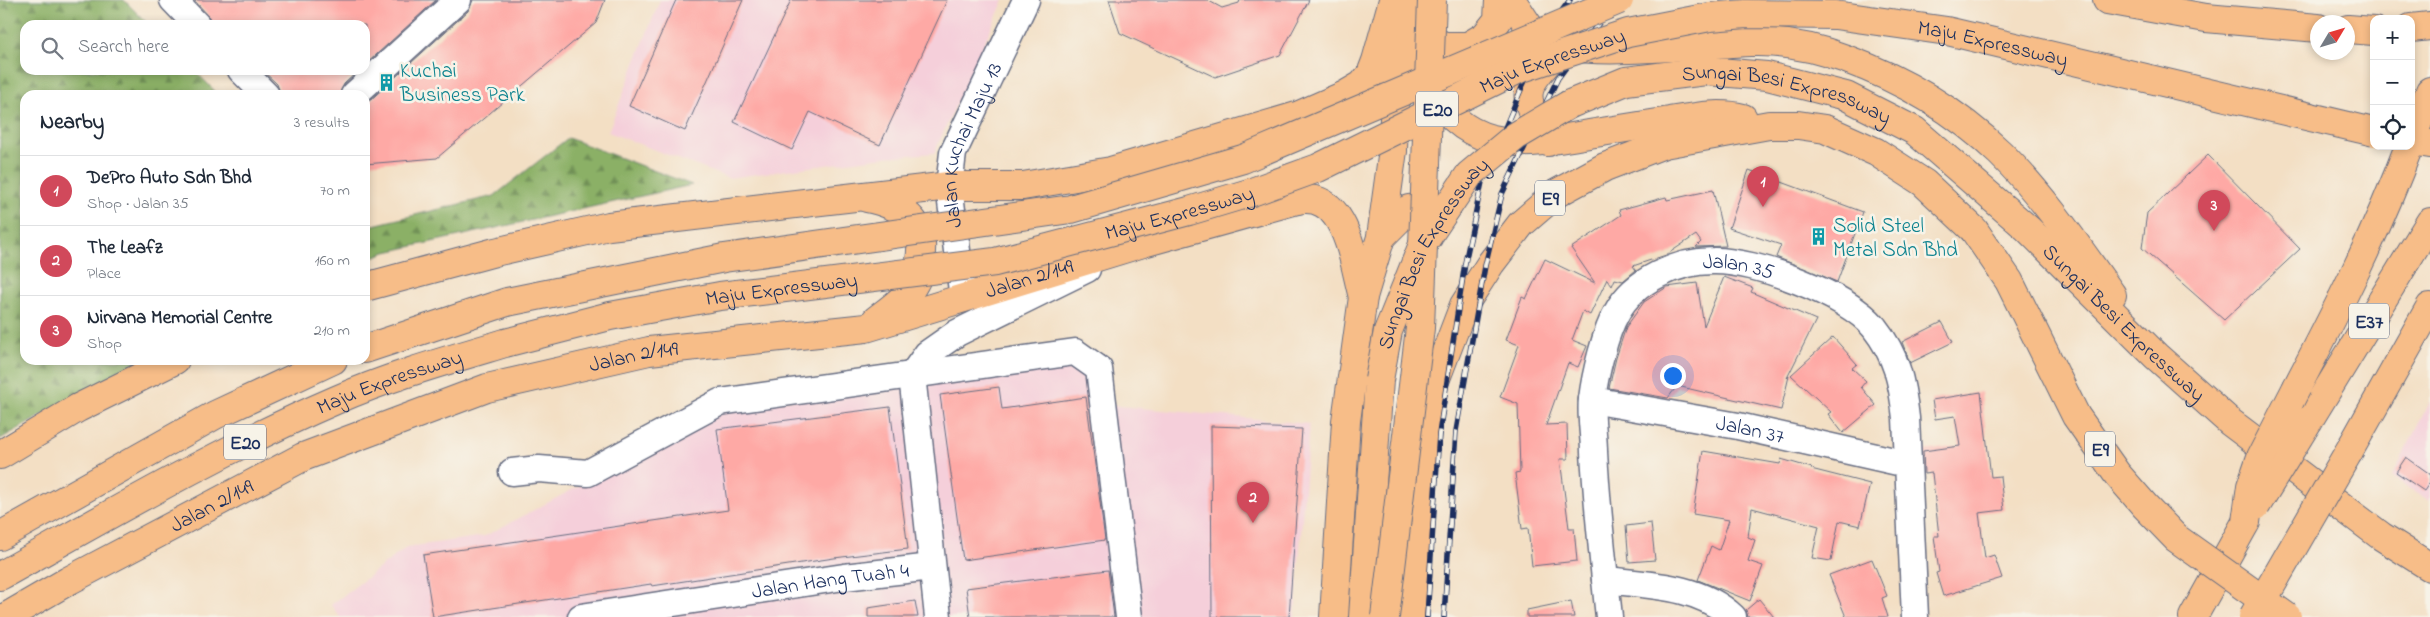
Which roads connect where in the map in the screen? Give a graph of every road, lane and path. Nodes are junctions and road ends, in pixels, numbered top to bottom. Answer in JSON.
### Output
{"nodes":[{"id":1,"x":458,"y":0,"type":"edge"},
{"id":2,"x":1026,"y":0,"type":"edge"},
{"id":3,"x":1432,"y":0,"type":"edge"},
{"id":4,"x":1499,"y":0,"type":"edge"},
{"id":5,"x":1511,"y":0,"type":"edge"},
{"id":6,"x":1619,"y":0,"type":"edge"},
{"id":7,"x":2107,"y":0,"type":"edge"},
{"id":8,"x":1400,"y":3,"type":"edge"},
{"id":9,"x":2430,"y":26,"type":"edge"},
{"id":10,"x":2310,"y":27,"type":"edge"},
{"id":11,"x":2415,"y":28,"type":"edge"},
{"id":12,"x":2355,"y":30,"type":"edge"},
{"id":13,"x":2370,"y":31,"type":"edge"},
{"id":14,"x":1562,"y":47,"type":"junction"},
{"id":15,"x":246,"y":75,"type":"edge"},
{"id":16,"x":261,"y":90,"type":"edge"},
{"id":17,"x":359,"y":90,"type":"edge"},
{"id":18,"x":2430,"y":91,"type":"edge"},
{"id":19,"x":1770,"y":125,"type":"junction"},
{"id":20,"x":2370,"y":131,"type":"edge"},
{"id":21,"x":2415,"y":131,"type":"edge"},
{"id":22,"x":1548,"y":142,"type":"junction"},
{"id":23,"x":2415,"y":142,"type":"edge"},
{"id":24,"x":2430,"y":144,"type":"edge"},
{"id":25,"x":2408,"y":150,"type":"edge"},
{"id":26,"x":949,"y":186,"type":"junction"},
{"id":27,"x":855,"y":196,"type":"junction"},
{"id":28,"x":2430,"y":222,"type":"edge"},
{"id":29,"x":1382,"y":237,"type":"junction"},
{"id":30,"x":1143,"y":244,"type":"junction"},
{"id":31,"x":370,"y":286,"type":"edge"},
{"id":32,"x":1363,"y":297,"type":"junction"},
{"id":33,"x":964,"y":299,"type":"junction"},
{"id":34,"x":2430,"y":307,"type":"edge"},
{"id":35,"x":866,"y":328,"type":"junction"},
{"id":36,"x":370,"y":347,"type":"edge"},
{"id":37,"x":2156,"y":356,"type":"junction"},
{"id":38,"x":165,"y":365,"type":"edge"},
{"id":39,"x":322,"y":365,"type":"edge"},
{"id":40,"x":912,"y":374,"type":"junction"},
{"id":41,"x":1430,"y":394,"type":"junction"},
{"id":42,"x":1592,"y":400,"type":"junction"},
{"id":43,"x":0,"y":455,"type":"edge"},
{"id":44,"x":1907,"y":464,"type":"junction"},
{"id":45,"x":512,"y":472,"type":"dead end"},
{"id":46,"x":2246,"y":522,"type":"junction"},
{"id":47,"x":0,"y":536,"type":"edge"},
{"id":48,"x":932,"y":567,"type":"junction"},
{"id":49,"x":2430,"y":567,"type":"edge"},
{"id":50,"x":0,"y":576,"type":"edge"},
{"id":51,"x":1605,"y":580,"type":"junction"},
{"id":52,"x":2194,"y":615,"type":"edge"},
{"id":53,"x":6,"y":617,"type":"edge"},
{"id":54,"x":581,"y":617,"type":"edge"},
{"id":55,"x":938,"y":617,"type":"edge"},
{"id":56,"x":1129,"y":617,"type":"edge"},
{"id":57,"x":1334,"y":617,"type":"edge"},
{"id":58,"x":1363,"y":617,"type":"edge"},
{"id":59,"x":1385,"y":617,"type":"edge"},
{"id":60,"x":1410,"y":617,"type":"edge"},
{"id":61,"x":1610,"y":617,"type":"edge"},
{"id":62,"x":1733,"y":617,"type":"edge"},
{"id":63,"x":1915,"y":617,"type":"edge"},
{"id":64,"x":2253,"y":617,"type":"edge"},
{"id":65,"x":2287,"y":617,"type":"edge"}],
"edges":[{"from":1,"to":17,"type":"street"},
{"from":2,"to":26,"type":"street","name":"Jalan Kuchai Maju 13"},
{"from":3,"to":59,"type":"main road","bridge":true},
{"from":4,"to":8,"type":"main road"},
{"from":5,"to":14,"type":"main road"},
{"from":6,"to":36,"type":"main road","name":"Maju Expressway","number":"E20","bridge":true},
{"from":7,"to":10,"type":"main road"},
{"from":8,"to":22,"type":"main road"},
{"from":8,"to":26,"type":"main road"},
{"from":8,"to":29,"type":"main road"},
{"from":9,"to":11,"type":"main road"},
{"from":12,"to":13,"type":"main road"},
{"from":14,"to":22,"type":"main road"},
{"from":14,"to":37,"type":"main road"},
{"from":15,"to":16,"type":"street"},
{"from":18,"to":21,"type":"main road"},
{"from":19,"to":22,"type":"main road"},
{"from":19,"to":41,"type":"main road","name":"Sungai Besi Expressway","number":"E9"},
{"from":19,"to":65,"type":"main road","name":"Sungai Besi Expressway","number":"E9","bridge":true},
{"from":20,"to":50,"type":"main road","name":"Maju Expressway","number":"E20","bridge":true},
{"from":23,"to":24,"type":"main road"},
{"from":25,"to":46,"type":"main road","bridge":true},
{"from":26,"to":27,"type":"main road"},
{"from":26,"to":33,"type":"street","name":"Jalan Kuchai Maju 13"},
{"from":27,"to":31,"type":"main road"},
{"from":27,"to":35,"type":"main road"},
{"from":28,"to":46,"type":"main road","number":"E37","bridge":true},
{"from":29,"to":32,"type":"main road"},
{"from":29,"to":41,"type":"main road"},
{"from":30,"to":32,"type":"main road","name":"Jalan 2/149"},
{"from":30,"to":33,"type":"main road","name":"Jalan 2/149"},
{"from":30,"to":40,"type":"street"},
{"from":32,"to":57,"type":"main road"},
{"from":33,"to":35,"type":"main road","name":"Jalan 2/149"},
{"from":34,"to":64,"type":"main road","number":"E37","bridge":true},
{"from":35,"to":53,"type":"main road","name":"Jalan 2/149"},
{"from":37,"to":49,"type":"main road","name":"Sungai Besi Expressway"},
{"from":37,"to":58,"type":"main road","name":"Sungai Besi Expressway","bridge":true},
{"from":38,"to":43,"type":"main road"},
{"from":39,"to":47,"type":"main road","name":"Maju Expressway","number":"E20"},
{"from":40,"to":45,"type":"street"},
{"from":40,"to":48,"type":"street"},
{"from":40,"to":56,"type":"street"},
{"from":41,"to":60,"type":"main road","name":"Sungai Besi Expressway","number":"E9"},
{"from":42,"to":44,"type":"street","name":"Jalan 37"},
{"from":42,"to":44,"type":"street","name":"Jalan 35"},
{"from":42,"to":51,"type":"street","name":"Jalan 35"},
{"from":44,"to":63,"type":"street","name":"Jalan 35"},
{"from":46,"to":52,"type":"main road","number":"E37"},
{"from":48,"to":54,"type":"street","name":"Jalan Hang Tuah 4"},
{"from":48,"to":55,"type":"street"},
{"from":51,"to":61,"type":"street","name":"Jalan 35"},
{"from":51,"to":62,"type":"street"}]}
